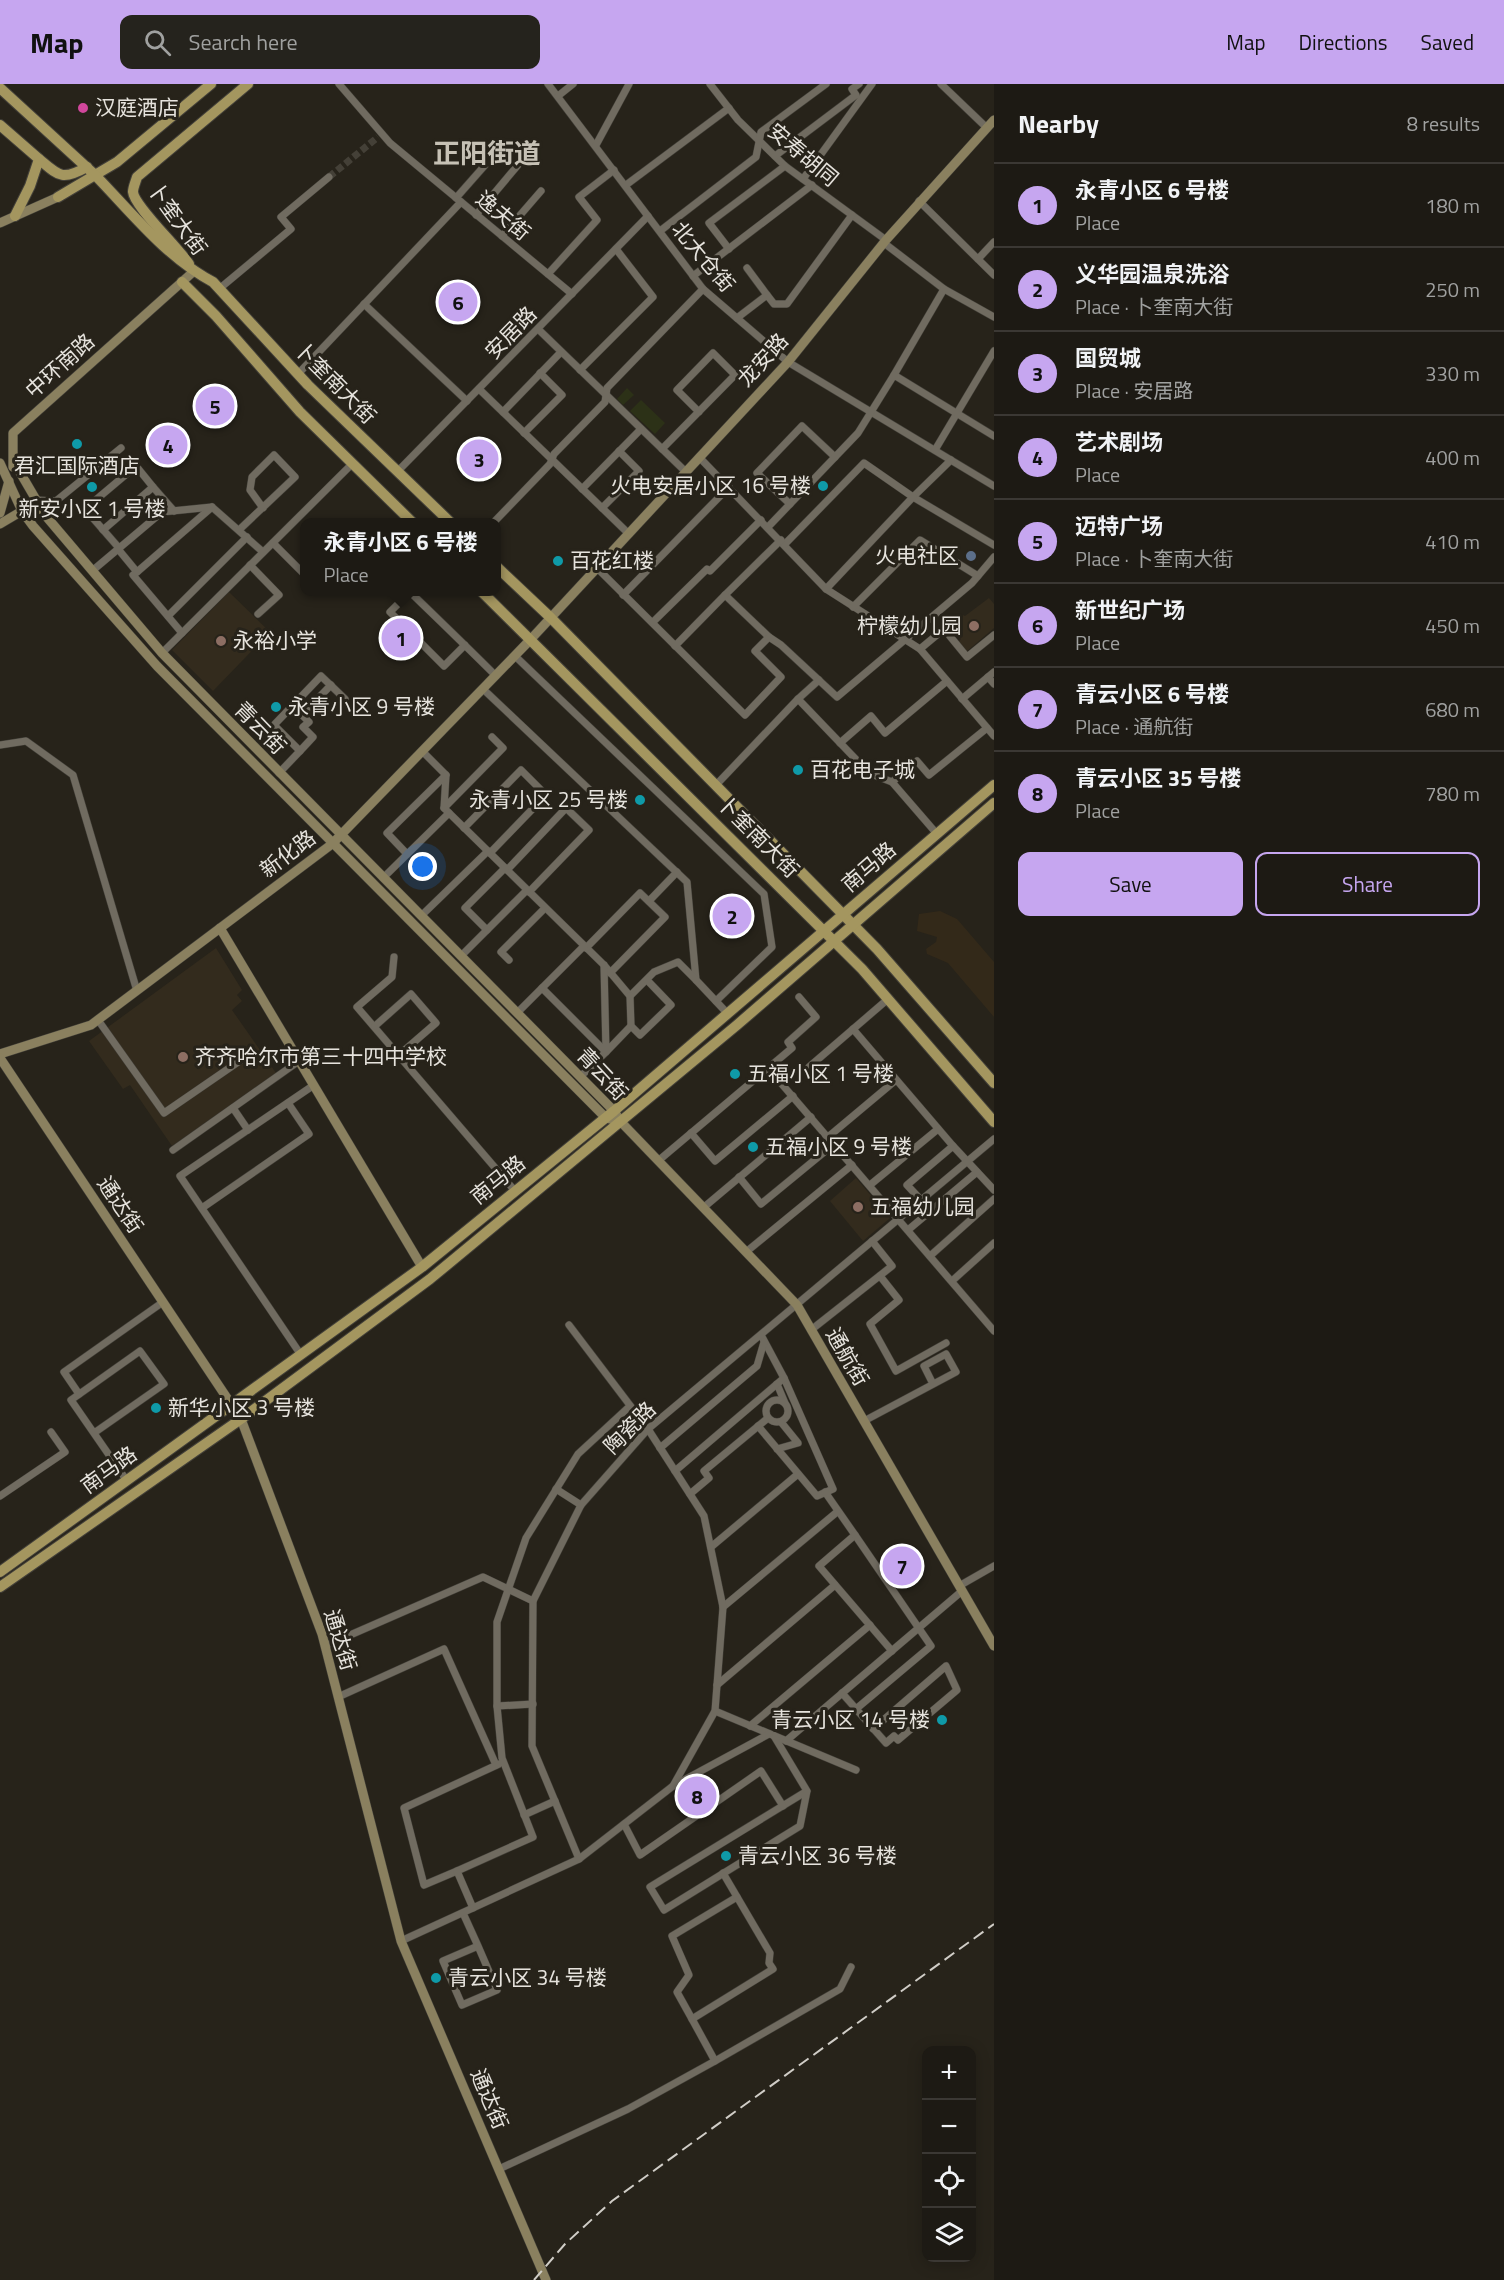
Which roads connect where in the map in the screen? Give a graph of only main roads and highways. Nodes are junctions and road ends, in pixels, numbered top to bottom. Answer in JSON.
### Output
{"nodes":[{"id":1,"x":211,"y":84,"type":"edge"},
{"id":2,"x":248,"y":84,"type":"edge"},
{"id":3,"x":0,"y":88,"type":"edge"},
{"id":4,"x":0,"y":125,"type":"edge"},
{"id":5,"x":39,"y":159,"type":"junction"},
{"id":6,"x":87,"y":167,"type":"junction"},
{"id":7,"x":95,"y":176,"type":"junction"},
{"id":8,"x":58,"y":197,"type":"road end"},
{"id":9,"x":15,"y":216,"type":"road end"},
{"id":10,"x":193,"y":272,"type":"junction"},
{"id":11,"x":182,"y":282,"type":"road end"},
{"id":12,"x":408,"y":518,"type":"edge"},
{"id":13,"x":446,"y":518,"type":"edge"},
{"id":14,"x":501,"y":571,"type":"edge"},
{"id":15,"x":487,"y":596,"type":"edge"},
{"id":16,"x":994,"y":785,"type":"edge"},
{"id":17,"x":994,"y":803,"type":"edge"},
{"id":18,"x":844,"y":915,"type":"junction"},
{"id":19,"x":854,"y":925,"type":"junction"},
{"id":20,"x":825,"y":931,"type":"junction"},
{"id":21,"x":835,"y":941,"type":"junction"},
{"id":22,"x":994,"y":1083,"type":"edge"},
{"id":23,"x":994,"y":1122,"type":"edge"},
{"id":24,"x":0,"y":1572,"type":"edge"},
{"id":25,"x":0,"y":1587,"type":"edge"}],
"edges":[{"from":1,"to":7,"type":"main road"},
{"from":2,"to":10,"type":"main road","name":"卜奎大街"},
{"from":3,"to":6,"type":"main road"},
{"from":4,"to":5,"type":"main road"},
{"from":5,"to":6,"type":"main road"},
{"from":5,"to":9,"type":"main road"},
{"from":6,"to":7,"type":"main road"},
{"from":7,"to":8,"type":"main road"},
{"from":7,"to":10,"type":"main road","name":"卜奎大街"},
{"from":10,"to":13,"type":"main road","name":"卜奎南大街"},
{"from":11,"to":12,"type":"main road","name":"卜奎南大街"},
{"from":14,"to":18,"type":"main road","name":"卜奎南大街"},
{"from":15,"to":20,"type":"main road","name":"卜奎南大街"},
{"from":16,"to":18,"type":"main road","name":"南马路"},
{"from":17,"to":19,"type":"main road","name":"南马路"},
{"from":18,"to":19,"type":"main road","name":"卜奎南大街"},
{"from":18,"to":20,"type":"main road","name":"南马路"},
{"from":19,"to":21,"type":"main road","name":"南马路"},
{"from":19,"to":22,"type":"main road","name":"卜奎南大街"},
{"from":20,"to":21,"type":"main road","name":"卜奎南大街"},
{"from":20,"to":24,"type":"main road","name":"南马路"},
{"from":21,"to":23,"type":"main road","name":"卜奎南大街"},
{"from":21,"to":25,"type":"main road","name":"南马路"}]}
